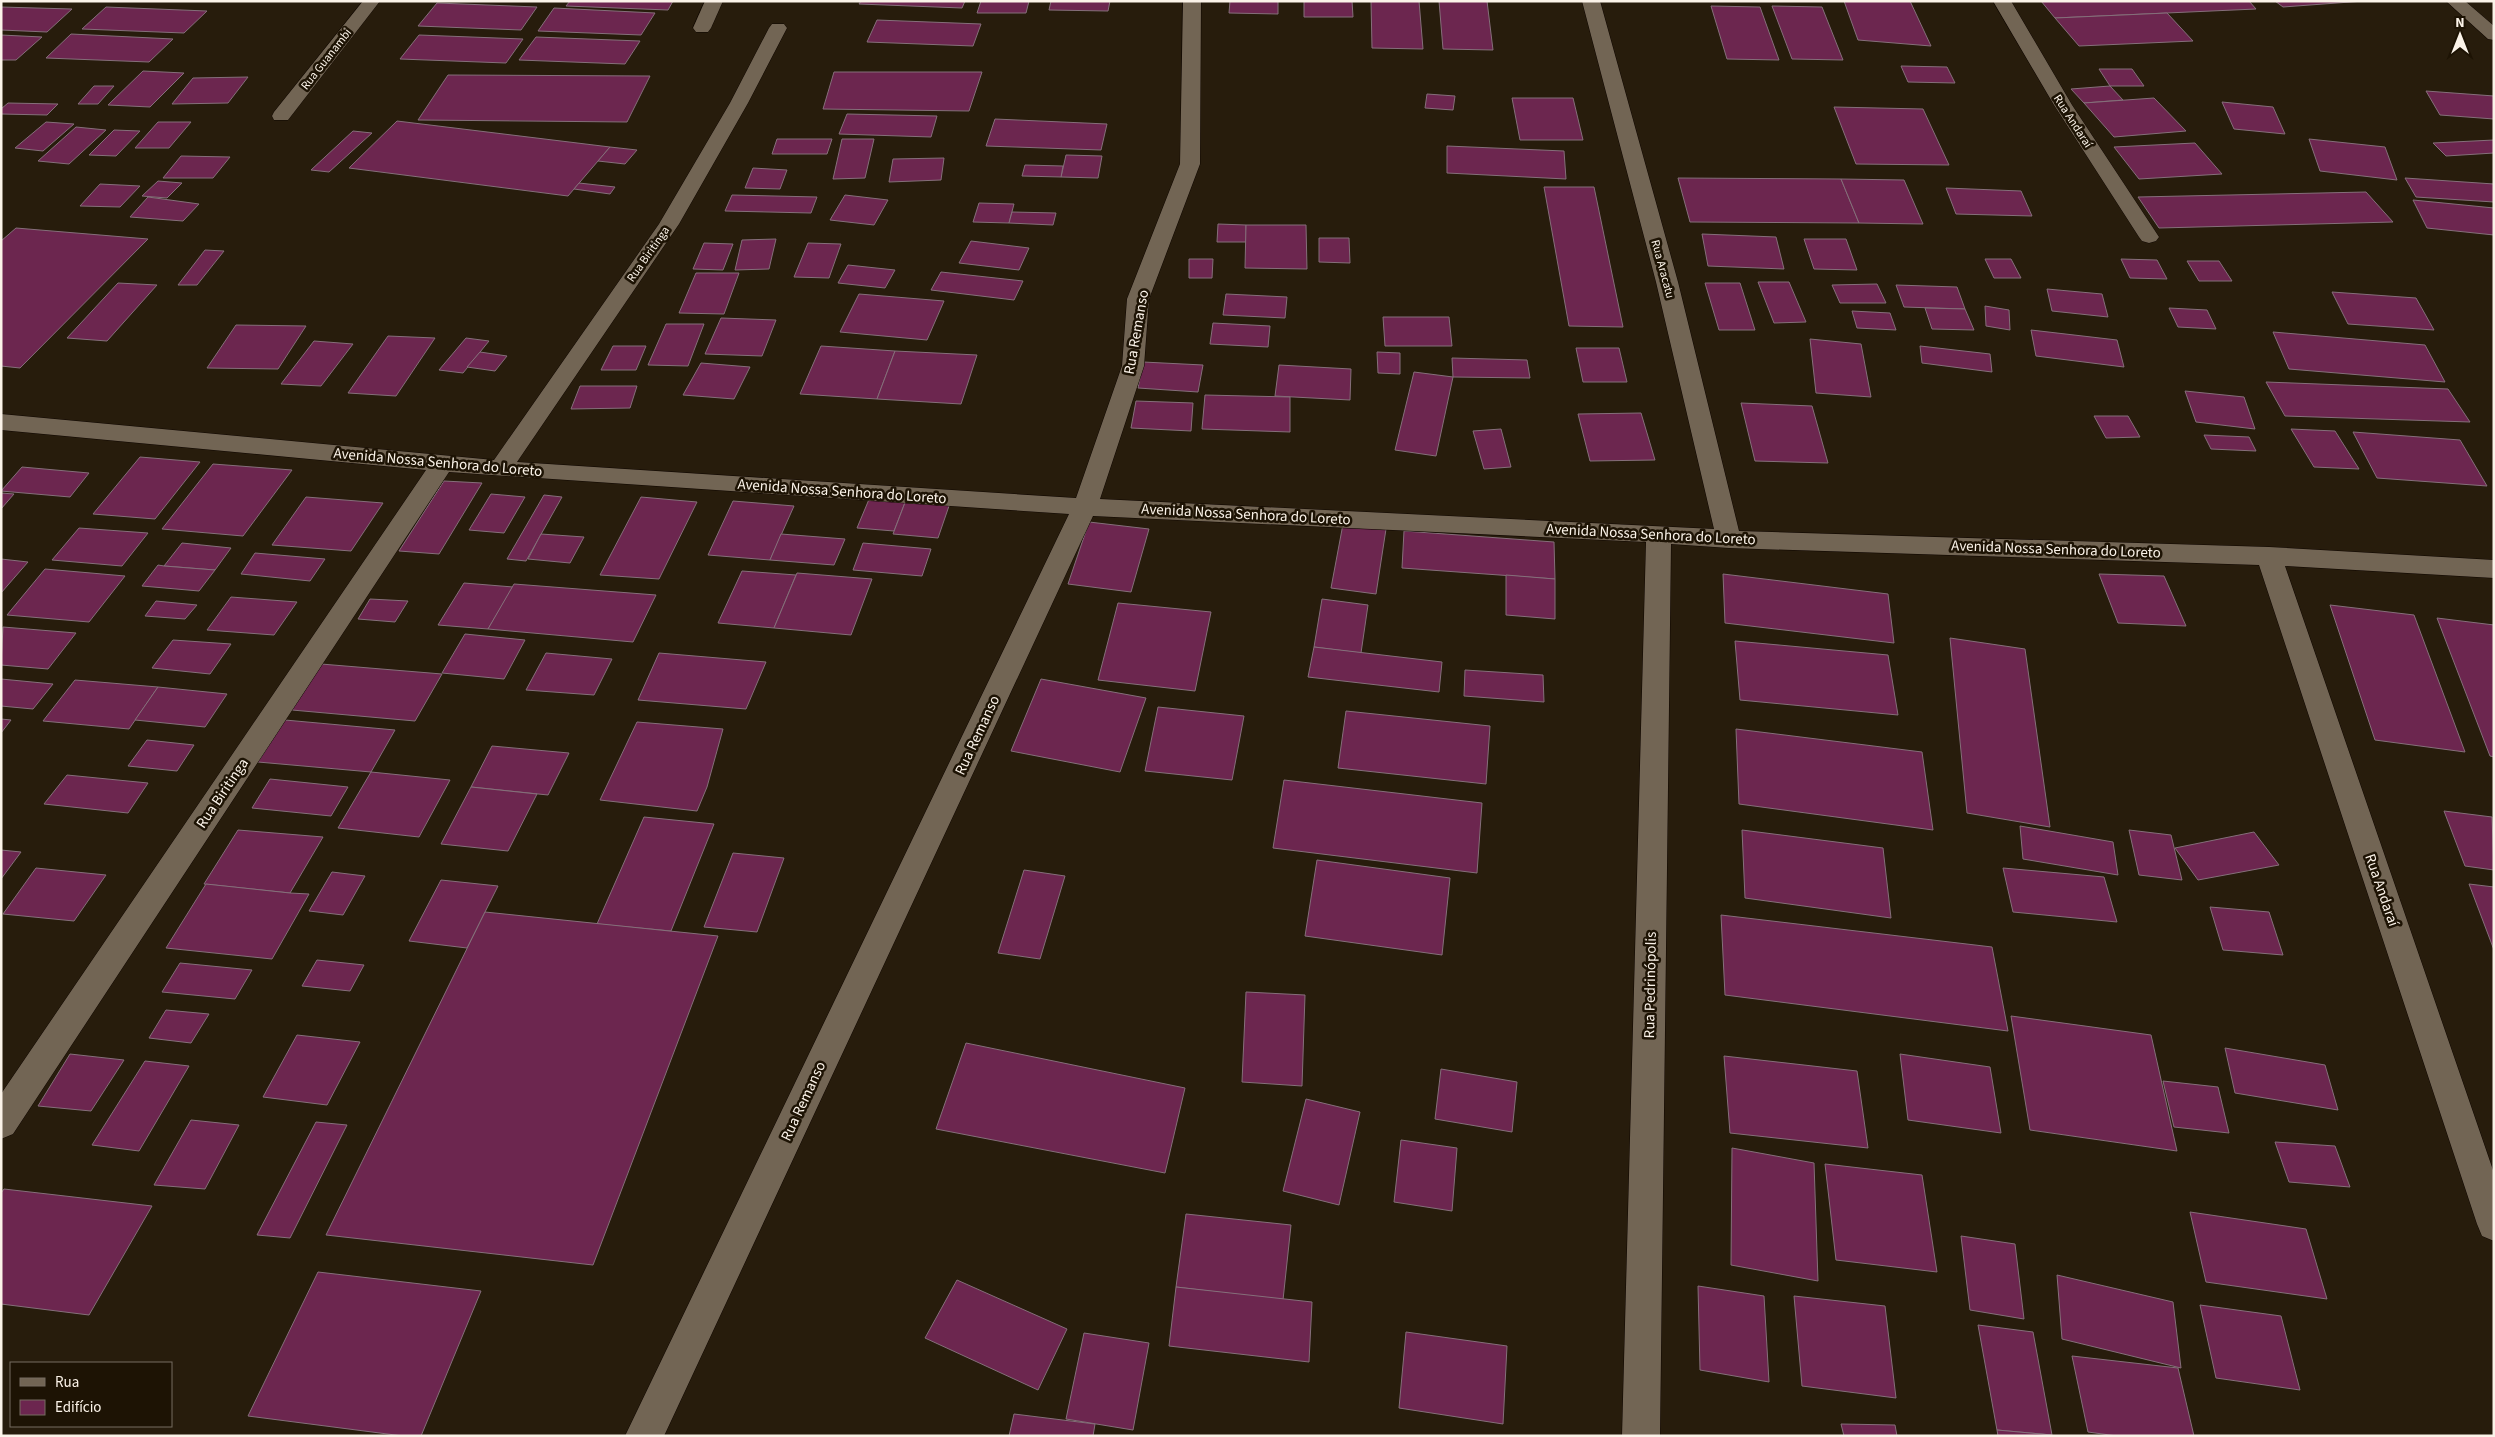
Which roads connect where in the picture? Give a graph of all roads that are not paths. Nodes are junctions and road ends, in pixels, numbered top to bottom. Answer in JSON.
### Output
{"nodes":[{"id":1,"x":372,"y":1,"type":"edge"},
{"id":2,"x":714,"y":1,"type":"edge"},
{"id":3,"x":1192,"y":1,"type":"edge"},
{"id":4,"x":1591,"y":1,"type":"edge"},
{"id":5,"x":2002,"y":1,"type":"edge"},
{"id":6,"x":2454,"y":1,"type":"edge"},
{"id":7,"x":702,"y":28,"type":"dead end"},
{"id":8,"x":778,"y":28,"type":"dead end"},
{"id":9,"x":2494,"y":35,"type":"edge"},
{"id":10,"x":281,"y":116,"type":"dead end"},
{"id":11,"x":2149,"y":237,"type":"dead end"},
{"id":12,"x":1,"y":422,"type":"edge"},
{"id":13,"x":443,"y":463,"type":"junction"},
{"id":14,"x":500,"y":469,"type":"junction"},
{"id":15,"x":1085,"y":507,"type":"junction"},
{"id":16,"x":1659,"y":534,"type":"junction"},
{"id":17,"x":1729,"y":539,"type":"junction"},
{"id":18,"x":2269,"y":556,"type":"junction"},
{"id":19,"x":2494,"y":569,"type":"edge"},
{"id":20,"x":1,"y":1123,"type":"edge"},
{"id":21,"x":2494,"y":1224,"type":"edge"},
{"id":22,"x":644,"y":1436,"type":"edge"},
{"id":23,"x":1641,"y":1436,"type":"edge"}],
"edges":[{"from":1,"to":10,"type":"street","name":"Rua Guanambi"},
{"from":2,"to":7,"type":"street"},
{"from":3,"to":15,"type":"street","name":"Rua Remanso"},
{"from":4,"to":17,"type":"street","name":"Rua Aracatu"},
{"from":5,"to":11,"type":"street","name":"Rua Andaraí"},
{"from":6,"to":9,"type":"street"},
{"from":8,"to":14,"type":"street","name":"Rua Biritinga"},
{"from":12,"to":13,"type":"street","name":"Avenida Nossa Senhora do Loreto"},
{"from":13,"to":14,"type":"street","name":"Avenida Nossa Senhora do Loreto"},
{"from":13,"to":20,"type":"street","name":"Rua Biritinga"},
{"from":14,"to":15,"type":"street","name":"Avenida Nossa Senhora do Loreto"},
{"from":15,"to":16,"type":"street","name":"Avenida Nossa Senhora do Loreto"},
{"from":15,"to":22,"type":"street","name":"Rua Remanso"},
{"from":16,"to":17,"type":"street","name":"Avenida Nossa Senhora do Loreto"},
{"from":16,"to":23,"type":"street","name":"Rua Pedrinópolis"},
{"from":17,"to":18,"type":"street","name":"Avenida Nossa Senhora do Loreto"},
{"from":18,"to":19,"type":"street","name":"Avenida Nossa Senhora do Loreto"},
{"from":18,"to":21,"type":"street","name":"Rua Andaraí"}]}
